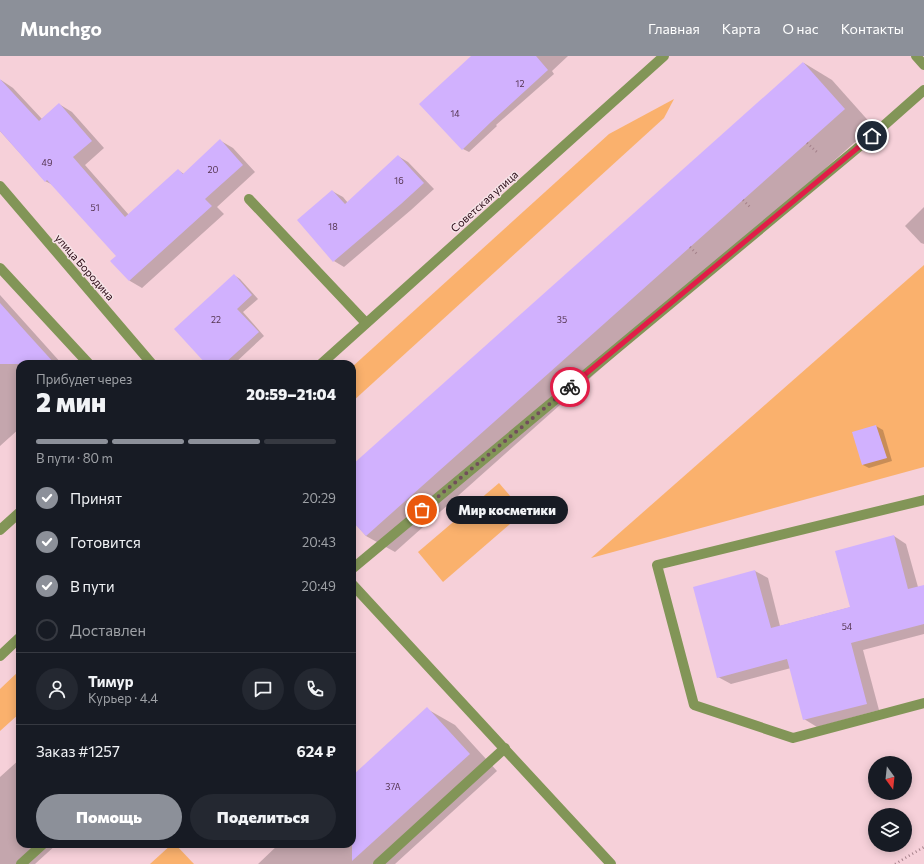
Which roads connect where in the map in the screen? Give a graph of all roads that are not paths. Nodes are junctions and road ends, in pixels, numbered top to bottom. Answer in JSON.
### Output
{"nodes":[{"id":1,"x":664,"y":56,"type":"edge"},
{"id":2,"x":916,"y":56,"type":"edge"},
{"id":3,"x":924,"y":65,"type":"edge"},
{"id":4,"x":924,"y":90,"type":"edge"},
{"id":5,"x":0,"y":186,"type":"edge"},
{"id":6,"x":249,"y":199,"type":"dead end"},
{"id":7,"x":0,"y":268,"type":"edge"},
{"id":8,"x":366,"y":323,"type":"junction"},
{"id":9,"x":85,"y":360,"type":"edge"},
{"id":10,"x":149,"y":360,"type":"edge"},
{"id":11,"x":325,"y":360,"type":"edge"},
{"id":12,"x":924,"y":500,"type":"edge"},
{"id":13,"x":16,"y":516,"type":"edge"},
{"id":14,"x":0,"y":530,"type":"edge"},
{"id":15,"x":356,"y":566,"type":"edge"},
{"id":16,"x":356,"y":588,"type":"edge"},
{"id":17,"x":16,"y":641,"type":"edge"},
{"id":18,"x":0,"y":656,"type":"edge"},
{"id":19,"x":924,"y":703,"type":"edge"},
{"id":20,"x":505,"y":748,"type":"junction"},
{"id":21,"x":39,"y":848,"type":"edge"},
{"id":22,"x":21,"y":864,"type":"edge"},
{"id":23,"x":378,"y":864,"type":"edge"},
{"id":24,"x":611,"y":864,"type":"edge"}],
"edges":[{"from":1,"to":8,"type":"street","name":"Советская улица"},
{"from":2,"to":3,"type":"street"},
{"from":4,"to":15,"type":"street"},
{"from":5,"to":10,"type":"street","name":"улица Бородина"},
{"from":6,"to":8,"type":"street"},
{"from":7,"to":9,"type":"street"},
{"from":8,"to":11,"type":"street","name":"Советская улица"},
{"from":12,"to":19,"type":"street"},
{"from":13,"to":14,"type":"street"},
{"from":16,"to":20,"type":"street"},
{"from":17,"to":18,"type":"street"},
{"from":20,"to":23,"type":"street"},
{"from":20,"to":24,"type":"street"},
{"from":21,"to":22,"type":"street"}]}
